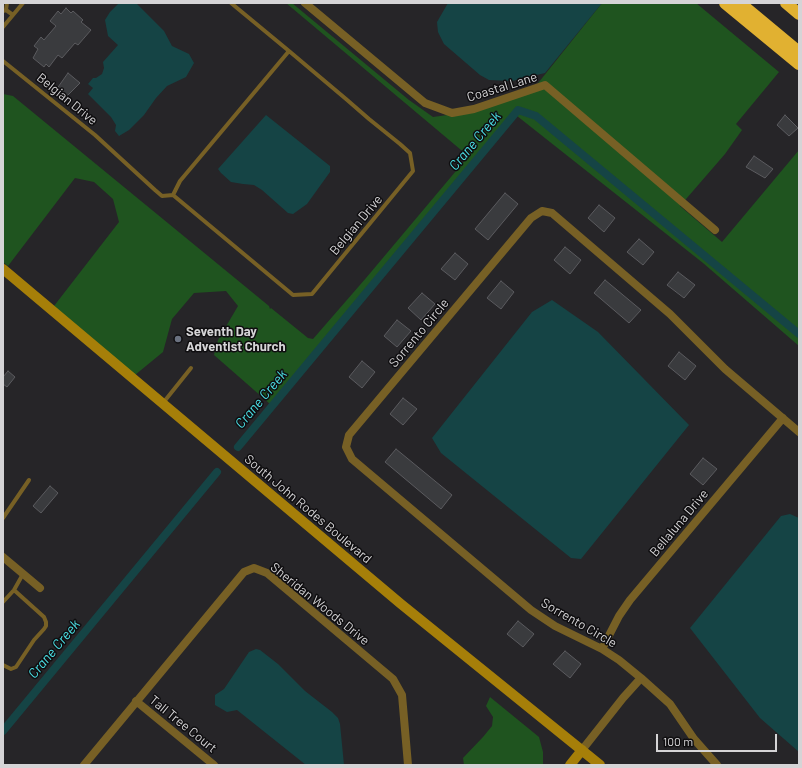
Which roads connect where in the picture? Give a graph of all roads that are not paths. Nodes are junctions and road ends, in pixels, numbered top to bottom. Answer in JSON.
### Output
{"nodes":[{"id":1,"x":7,"y":3,"type":"edge"},
{"id":2,"x":23,"y":3,"type":"edge"},
{"id":3,"x":232,"y":3,"type":"edge"},
{"id":4,"x":304,"y":3,"type":"edge"},
{"id":5,"x":725,"y":3,"type":"edge"},
{"id":6,"x":740,"y":3,"type":"edge"},
{"id":7,"x":786,"y":3,"type":"edge"},
{"id":8,"x":792,"y":3,"type":"edge"},
{"id":9,"x":5,"y":10,"type":"edge"},
{"id":10,"x":799,"y":10,"type":"edge"},
{"id":11,"x":799,"y":14,"type":"edge"},
{"id":12,"x":13,"y":15,"type":"junction"},
{"id":13,"x":3,"y":26,"type":"edge"},
{"id":14,"x":289,"y":51,"type":"junction"},
{"id":15,"x":799,"y":52,"type":"edge"},
{"id":16,"x":3,"y":61,"type":"edge"},
{"id":17,"x":799,"y":64,"type":"edge"},
{"id":18,"x":173,"y":195,"type":"junction"},
{"id":19,"x":715,"y":230,"type":"dead end"},
{"id":20,"x":3,"y":269,"type":"edge"},
{"id":21,"x":191,"y":368,"type":"dead end"},
{"id":22,"x":163,"y":404,"type":"junction"},
{"id":23,"x":783,"y":418,"type":"junction"},
{"id":24,"x":799,"y":432,"type":"edge"},
{"id":25,"x":30,"y":480,"type":"dead end"},
{"id":26,"x":3,"y":518,"type":"edge"},
{"id":27,"x":3,"y":557,"type":"edge"},
{"id":28,"x":23,"y":574,"type":"junction"},
{"id":29,"x":40,"y":588,"type":"dead end"},
{"id":30,"x":14,"y":590,"type":"junction"},
{"id":31,"x":3,"y":602,"type":"edge"},
{"id":32,"x":602,"y":649,"type":"junction"},
{"id":33,"x":3,"y":665,"type":"edge"},
{"id":34,"x":641,"y":678,"type":"junction"},
{"id":35,"x":136,"y":701,"type":"junction"},
{"id":36,"x":582,"y":750,"type":"junction"},
{"id":37,"x":84,"y":765,"type":"edge"},
{"id":38,"x":214,"y":765,"type":"edge"},
{"id":39,"x":408,"y":765,"type":"edge"},
{"id":40,"x":570,"y":765,"type":"edge"},
{"id":41,"x":600,"y":765,"type":"edge"},
{"id":42,"x":717,"y":765,"type":"edge"}],
"edges":[{"from":1,"to":9,"type":"lane"},
{"from":2,"to":12,"type":"lane"},
{"from":3,"to":14,"type":"lane","name":"Belgian Drive"},
{"from":4,"to":19,"type":"street","name":"Coastal Lane"},
{"from":5,"to":17,"type":"highway"},
{"from":6,"to":15,"type":"highway"},
{"from":7,"to":11,"type":"highway"},
{"from":8,"to":10,"type":"highway"},
{"from":9,"to":12,"type":"lane"},
{"from":12,"to":13,"type":"lane"},
{"from":14,"to":18,"type":"lane"},
{"from":14,"to":18,"type":"lane","name":"Belgian Drive"},
{"from":16,"to":18,"type":"lane","name":"Belgian Drive"},
{"from":20,"to":22,"type":"main road","name":"South John Rodes Boulevard"},
{"from":21,"to":22,"type":"lane"},
{"from":22,"to":36,"type":"main road","name":"South John Rodes Boulevard"},
{"from":23,"to":24,"type":"street","name":"Sorrento Circle"},
{"from":23,"to":32,"type":"street","name":"Bellaluna Drive"},
{"from":23,"to":32,"type":"street","name":"Sorrento Circle"},
{"from":25,"to":26,"type":"lane"},
{"from":27,"to":28,"type":"street"},
{"from":28,"to":29,"type":"street"},
{"from":28,"to":30,"type":"lane"},
{"from":30,"to":31,"type":"lane"},
{"from":30,"to":33,"type":"lane"},
{"from":32,"to":34,"type":"street","name":"Sorrento Circle"},
{"from":34,"to":36,"type":"street"},
{"from":34,"to":42,"type":"street","name":"Sorrento Circle"},
{"from":35,"to":37,"type":"street","name":"Sheridan Woods Drive"},
{"from":35,"to":38,"type":"street","name":"Tall Tree Court"},
{"from":35,"to":39,"type":"street","name":"Sheridan Woods Drive"},
{"from":36,"to":40,"type":"main road"},
{"from":36,"to":41,"type":"main road","name":"South John Rodes Boulevard"}]}
